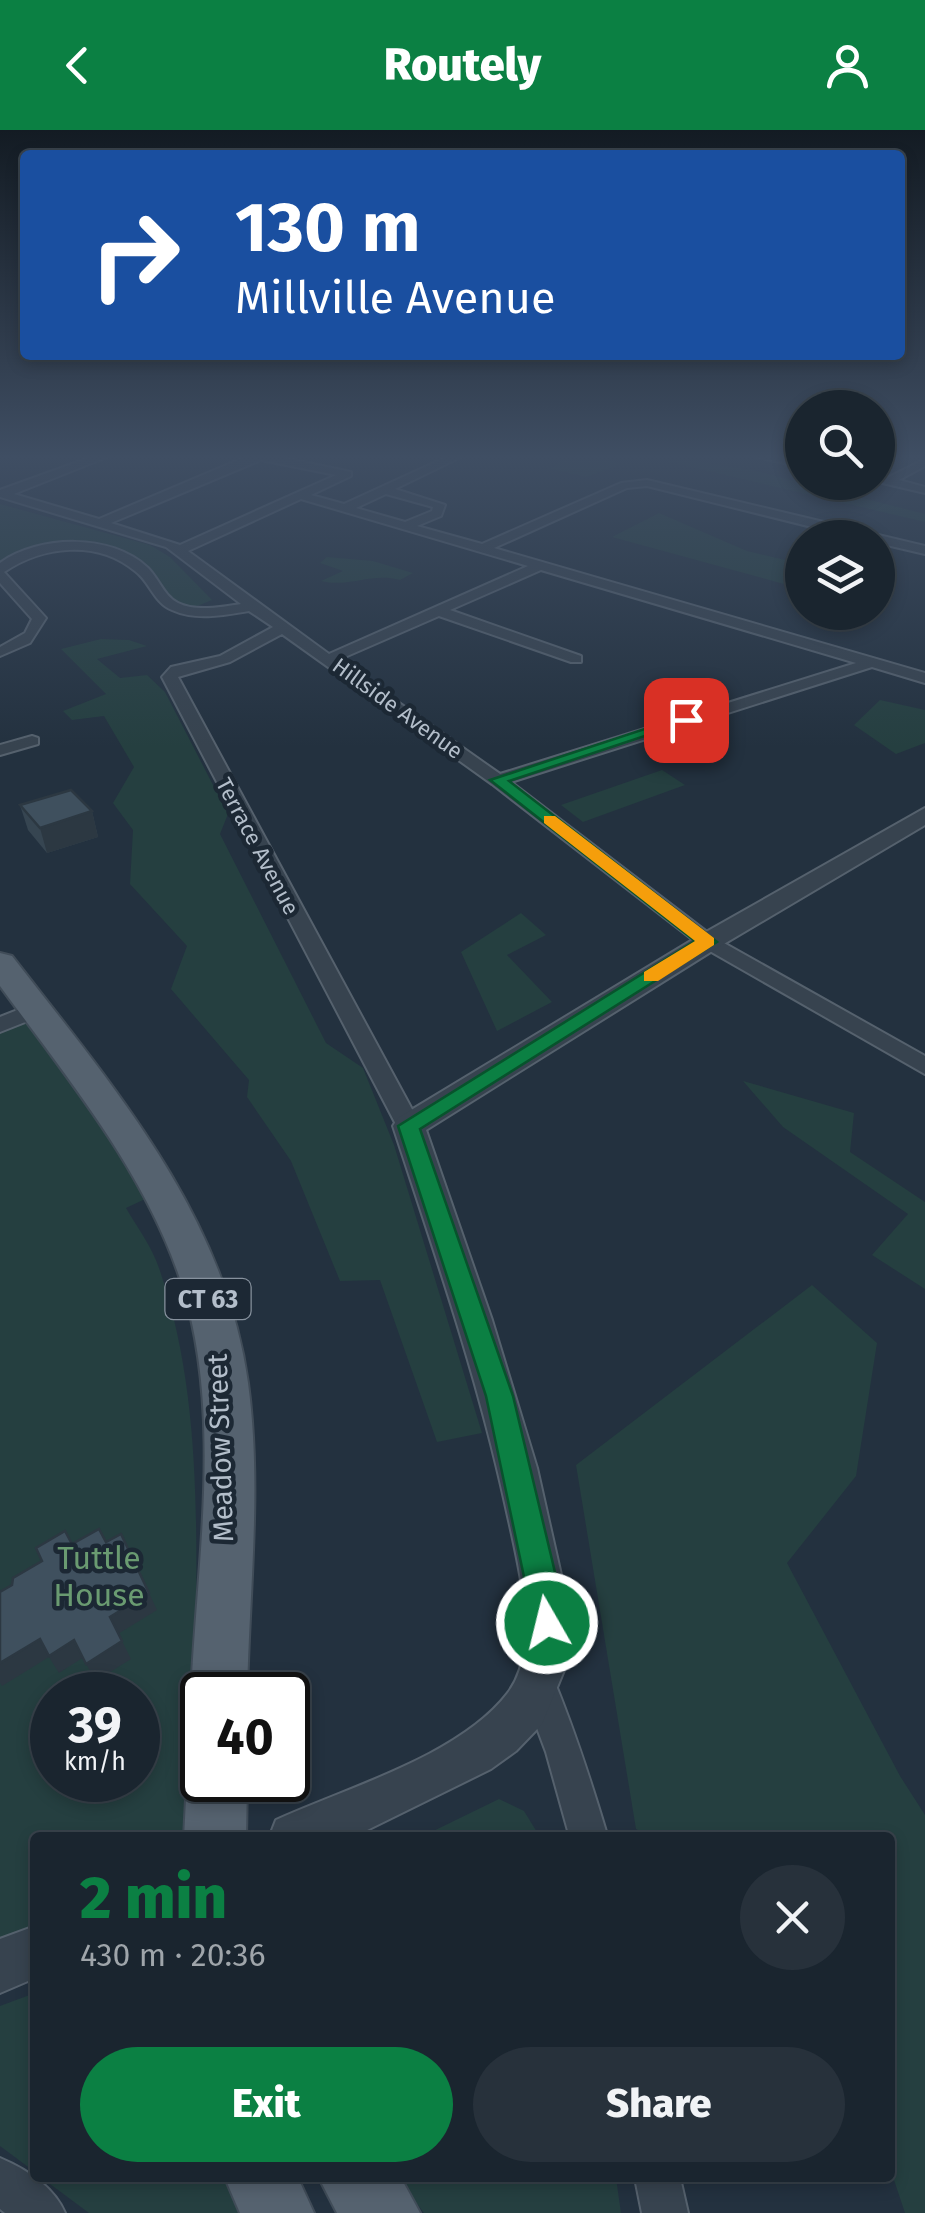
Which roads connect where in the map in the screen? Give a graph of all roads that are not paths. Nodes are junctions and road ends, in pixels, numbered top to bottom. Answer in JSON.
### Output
{"nodes":[{"id":1,"x":32,"y":552,"type":"edge"},
{"id":2,"x":105,"y":552,"type":"edge"},
{"id":3,"x":183,"y":552,"type":"edge"},
{"id":4,"x":497,"y":552,"type":"edge"},
{"id":5,"x":539,"y":566,"type":"junction"},
{"id":6,"x":0,"y":572,"type":"edge"},
{"id":7,"x":252,"y":606,"type":"junction"},
{"id":8,"x":440,"y":611,"type":"junction"},
{"id":9,"x":284,"y":628,"type":"junction"},
{"id":10,"x":0,"y":652,"type":"edge"},
{"id":11,"x":576,"y":659,"type":"dead end"},
{"id":12,"x":330,"y":660,"type":"junction"},
{"id":13,"x":871,"y":662,"type":"junction"},
{"id":14,"x":925,"y":678,"type":"edge"},
{"id":15,"x":32,"y":741,"type":"dead end"},
{"id":16,"x":0,"y":750,"type":"edge"},
{"id":17,"x":498,"y":780,"type":"junction"},
{"id":18,"x":925,"y":815,"type":"edge"},
{"id":19,"x":708,"y":942,"type":"junction"},
{"id":20,"x":0,"y":963,"type":"edge"},
{"id":21,"x":18,"y":1018,"type":"edge"},
{"id":22,"x":925,"y":1066,"type":"edge"},
{"id":23,"x":408,"y":1126,"type":"junction"},
{"id":24,"x":220,"y":1672,"type":"edge"},
{"id":25,"x":538,"y":1683,"type":"junction"},
{"id":26,"x":216,"y":1802,"type":"edge"},
{"id":27,"x":214,"y":1832,"type":"edge"},
{"id":28,"x":307,"y":1832,"type":"edge"},
{"id":29,"x":587,"y":1832,"type":"edge"},
{"id":30,"x":30,"y":1954,"type":"edge"},
{"id":31,"x":0,"y":1966,"type":"edge"},
{"id":32,"x":0,"y":2180,"type":"edge"},
{"id":33,"x":263,"y":2182,"type":"edge"},
{"id":34,"x":358,"y":2182,"type":"edge"},
{"id":35,"x":659,"y":2182,"type":"edge"},
{"id":36,"x":42,"y":2213,"type":"edge"},
{"id":37,"x":277,"y":2213,"type":"edge"},
{"id":38,"x":382,"y":2213,"type":"edge"},
{"id":39,"x":665,"y":2213,"type":"edge"}],
"edges":[{"from":1,"to":6,"type":"street"},
{"from":2,"to":7,"type":"street"},
{"from":3,"to":7,"type":"street","name":"Hillside Avenue"},
{"from":4,"to":5,"type":"street"},
{"from":5,"to":8,"type":"street"},
{"from":5,"to":13,"type":"street"},
{"from":6,"to":10,"type":"street"},
{"from":7,"to":9,"type":"street","name":"Hillside Avenue"},
{"from":8,"to":11,"type":"street"},
{"from":8,"to":12,"type":"street"},
{"from":9,"to":12,"type":"street","name":"Hillside Avenue"},
{"from":9,"to":23,"type":"street","name":"Terrace Avenue"},
{"from":12,"to":17,"type":"street","name":"Hillside Avenue"},
{"from":13,"to":14,"type":"street"},
{"from":13,"to":17,"type":"street"},
{"from":15,"to":16,"type":"street"},
{"from":17,"to":19,"type":"street","name":"Hillside Avenue"},
{"from":18,"to":19,"type":"street"},
{"from":19,"to":22,"type":"street","name":"Hillside Avenue"},
{"from":19,"to":23,"type":"street"},
{"from":20,"to":21,"type":"main road","name":"Meadow Street","number":"CT 63"},
{"from":21,"to":24,"type":"main road","name":"Meadow Street","number":"CT 63"},
{"from":23,"to":25,"type":"street"},
{"from":25,"to":28,"type":"street"},
{"from":25,"to":29,"type":"street"},
{"from":26,"to":27,"type":"main road"},
{"from":30,"to":31,"type":"street"},
{"from":32,"to":36,"type":"street"},
{"from":33,"to":37,"type":"main road"},
{"from":34,"to":38,"type":"main road"},
{"from":35,"to":39,"type":"street"}]}
